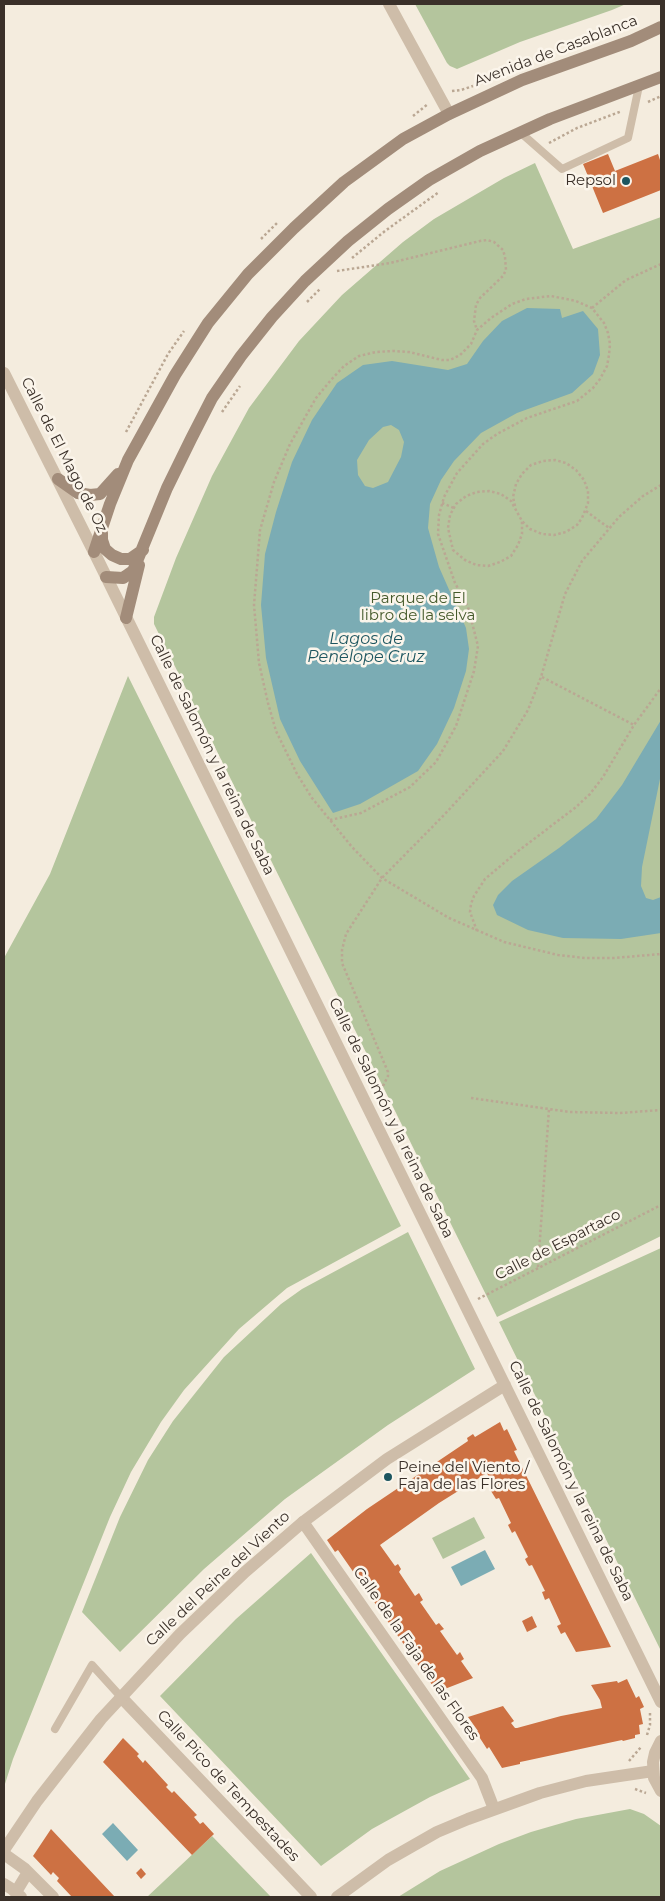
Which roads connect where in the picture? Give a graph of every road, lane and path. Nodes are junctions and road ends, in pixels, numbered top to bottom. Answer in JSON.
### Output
{"nodes":[{"id":1,"x":389,"y":4,"type":"edge"},
{"id":2,"x":661,"y":27,"type":"edge"},
{"id":3,"x":661,"y":78,"type":"edge"},
{"id":4,"x":640,"y":86,"type":"junction"},
{"id":5,"x":661,"y":96,"type":"edge"},
{"id":6,"x":634,"y":107,"type":"junction"},
{"id":7,"x":449,"y":114,"type":"junction"},
{"id":8,"x":521,"y":133,"type":"junction"},
{"id":9,"x":538,"y":148,"type":"junction"},
{"id":10,"x":440,"y":192,"type":"dead end"},
{"id":11,"x":351,"y":259,"type":"dead end"},
{"id":12,"x":661,"y":264,"type":"edge"},
{"id":13,"x":344,"y":265,"type":"dead end"},
{"id":14,"x":337,"y":271,"type":"junction"},
{"id":15,"x":331,"y":277,"type":"dead end"},
{"id":16,"x":324,"y":284,"type":"dead end"},
{"id":17,"x":305,"y":304,"type":"dead end"},
{"id":18,"x":592,"y":308,"type":"junction"},
{"id":19,"x":477,"y":330,"type":"junction"},
{"id":20,"x":4,"y":373,"type":"edge"},
{"id":21,"x":244,"y":379,"type":"dead end"},
{"id":22,"x":218,"y":418,"type":"dead end"},
{"id":23,"x":128,"y":460,"type":"junction"},
{"id":24,"x":58,"y":479,"type":"junction"},
{"id":25,"x":661,"y":485,"type":"edge"},
{"id":26,"x":442,"y":503,"type":"junction"},
{"id":27,"x":515,"y":506,"type":"junction"},
{"id":28,"x":454,"y":508,"type":"junction"},
{"id":29,"x":586,"y":511,"type":"junction"},
{"id":30,"x":522,"y":521,"type":"junction"},
{"id":31,"x":609,"y":528,"type":"junction"},
{"id":32,"x":102,"y":530,"type":"junction"},
{"id":33,"x":142,"y":550,"type":"junction"},
{"id":34,"x":453,"y":550,"type":"junction"},
{"id":35,"x":444,"y":551,"type":"junction"},
{"id":36,"x":94,"y":552,"type":"junction"},
{"id":37,"x":106,"y":577,"type":"junction"},
{"id":38,"x":126,"y":618,"type":"junction"},
{"id":39,"x":541,"y":677,"type":"junction"},
{"id":40,"x":661,"y":688,"type":"edge"},
{"id":41,"x":634,"y":725,"type":"junction"},
{"id":42,"x":330,"y":820,"type":"junction"},
{"id":43,"x":382,"y":878,"type":"junction"},
{"id":44,"x":478,"y":932,"type":"junction"},
{"id":45,"x":661,"y":954,"type":"edge"},
{"id":46,"x":383,"y":1086,"type":"dead end"},
{"id":47,"x":471,"y":1098,"type":"dead end"},
{"id":48,"x":549,"y":1109,"type":"junction"},
{"id":49,"x":661,"y":1110,"type":"edge"},
{"id":50,"x":661,"y":1205,"type":"edge"},
{"id":51,"x":538,"y":1268,"type":"junction"},
{"id":52,"x":465,"y":1306,"type":"junction"},
{"id":53,"x":505,"y":1385,"type":"junction"},
{"id":54,"x":303,"y":1522,"type":"junction"},
{"id":55,"x":121,"y":1696,"type":"junction"},
{"id":56,"x":661,"y":1699,"type":"edge"},
{"id":57,"x":55,"y":1729,"type":"dead end"},
{"id":58,"x":661,"y":1741,"type":"edge"},
{"id":59,"x":653,"y":1771,"type":"junction"},
{"id":60,"x":631,"y":1788,"type":"dead end"},
{"id":61,"x":661,"y":1791,"type":"edge"},
{"id":62,"x":648,"y":1796,"type":"dead end"},
{"id":63,"x":494,"y":1809,"type":"junction"},
{"id":64,"x":4,"y":1852,"type":"edge"},
{"id":65,"x":28,"y":1872,"type":"junction"},
{"id":66,"x":4,"y":1884,"type":"edge"},
{"id":67,"x":18,"y":1895,"type":"edge"},
{"id":68,"x":52,"y":1897,"type":"edge"},
{"id":69,"x":311,"y":1897,"type":"edge"},
{"id":70,"x":337,"y":1897,"type":"edge"}],
"edges":[{"from":1,"to":7,"type":"street"},
{"from":2,"to":7,"type":"main road","name":"Avenida de Casablanca"},
{"from":3,"to":4,"type":"main road"},
{"from":4,"to":6,"type":"lane"},
{"from":4,"to":8,"type":"main road"},
{"from":5,"to":6,"type":"path"},
{"from":6,"to":9,"type":"path"},
{"from":6,"to":9,"type":"lane"},
{"from":7,"to":23,"type":"main road","name":"Avenida de Casablanca"},
{"from":8,"to":9,"type":"lane"},
{"from":8,"to":33,"type":"main road"},
{"from":10,"to":11,"type":"path"},
{"from":12,"to":18,"type":"path"},
{"from":13,"to":14,"type":"path"},
{"from":14,"to":15,"type":"path"},
{"from":14,"to":19,"type":"path"},
{"from":16,"to":17,"type":"path"},
{"from":18,"to":19,"type":"path"},
{"from":18,"to":26,"type":"path"},
{"from":19,"to":42,"type":"path"},
{"from":20,"to":24,"type":"street","name":"Calle de El Mago de Oz"},
{"from":21,"to":22,"type":"path"},
{"from":23,"to":24,"type":"main road"},
{"from":23,"to":32,"type":"main road","name":"Avenida de Casablanca"},
{"from":24,"to":36,"type":"street","name":"Calle de El Mago de Oz"},
{"from":25,"to":31,"type":"path"},
{"from":26,"to":28,"type":"path"},
{"from":26,"to":35,"type":"path"},
{"from":27,"to":28,"type":"path"},
{"from":27,"to":29,"type":"path"},
{"from":27,"to":30,"type":"path"},
{"from":28,"to":34,"type":"path"},
{"from":29,"to":30,"type":"path"},
{"from":29,"to":31,"type":"path"},
{"from":30,"to":34,"type":"path"},
{"from":31,"to":39,"type":"path"},
{"from":32,"to":33,"type":"main road"},
{"from":32,"to":36,"type":"main road","name":"Avenida de Casablanca"},
{"from":33,"to":37,"type":"main road"},
{"from":33,"to":38,"type":"main road"},
{"from":34,"to":35,"type":"path"},
{"from":35,"to":42,"type":"path"},
{"from":36,"to":37,"type":"street","name":"Calle de Salomón y la reina de Saba"},
{"from":37,"to":38,"type":"street","name":"Calle de Salomón y la reina de Saba"},
{"from":38,"to":52,"type":"street","name":"Calle de Salomón y la reina de Saba"},
{"from":39,"to":41,"type":"path"},
{"from":39,"to":43,"type":"path"},
{"from":40,"to":41,"type":"path"},
{"from":41,"to":44,"type":"path"},
{"from":42,"to":43,"type":"path"},
{"from":43,"to":44,"type":"path"},
{"from":43,"to":46,"type":"path"},
{"from":44,"to":45,"type":"path"},
{"from":47,"to":48,"type":"path"},
{"from":48,"to":49,"type":"path"},
{"from":48,"to":51,"type":"path"},
{"from":50,"to":51,"type":"path","name":"Calle de Espartaco"},
{"from":51,"to":52,"type":"path","name":"Calle de Espartaco"},
{"from":52,"to":53,"type":"street","name":"Calle de Salomón y la reina de Saba"},
{"from":53,"to":54,"type":"street","name":"Calle del Peine del Viento"},
{"from":53,"to":56,"type":"street","name":"Calle de Salomón y la reina de Saba"},
{"from":54,"to":55,"type":"street","name":"Calle del Peine del Viento"},
{"from":54,"to":63,"type":"street","name":"Calle de la Faja de las Flores"},
{"from":55,"to":57,"type":"lane"},
{"from":55,"to":64,"type":"street","name":"Calle del Peine del Viento"},
{"from":55,"to":69,"type":"street","name":"Calle Pico de Tempestades"},
{"from":58,"to":59,"type":"street"},
{"from":59,"to":61,"type":"street"},
{"from":59,"to":63,"type":"street"},
{"from":60,"to":62,"type":"path"},
{"from":63,"to":70,"type":"street"},
{"from":64,"to":65,"type":"street"},
{"from":65,"to":67,"type":"street"},
{"from":65,"to":68,"type":"street"},
{"from":66,"to":67,"type":"street"}]}
